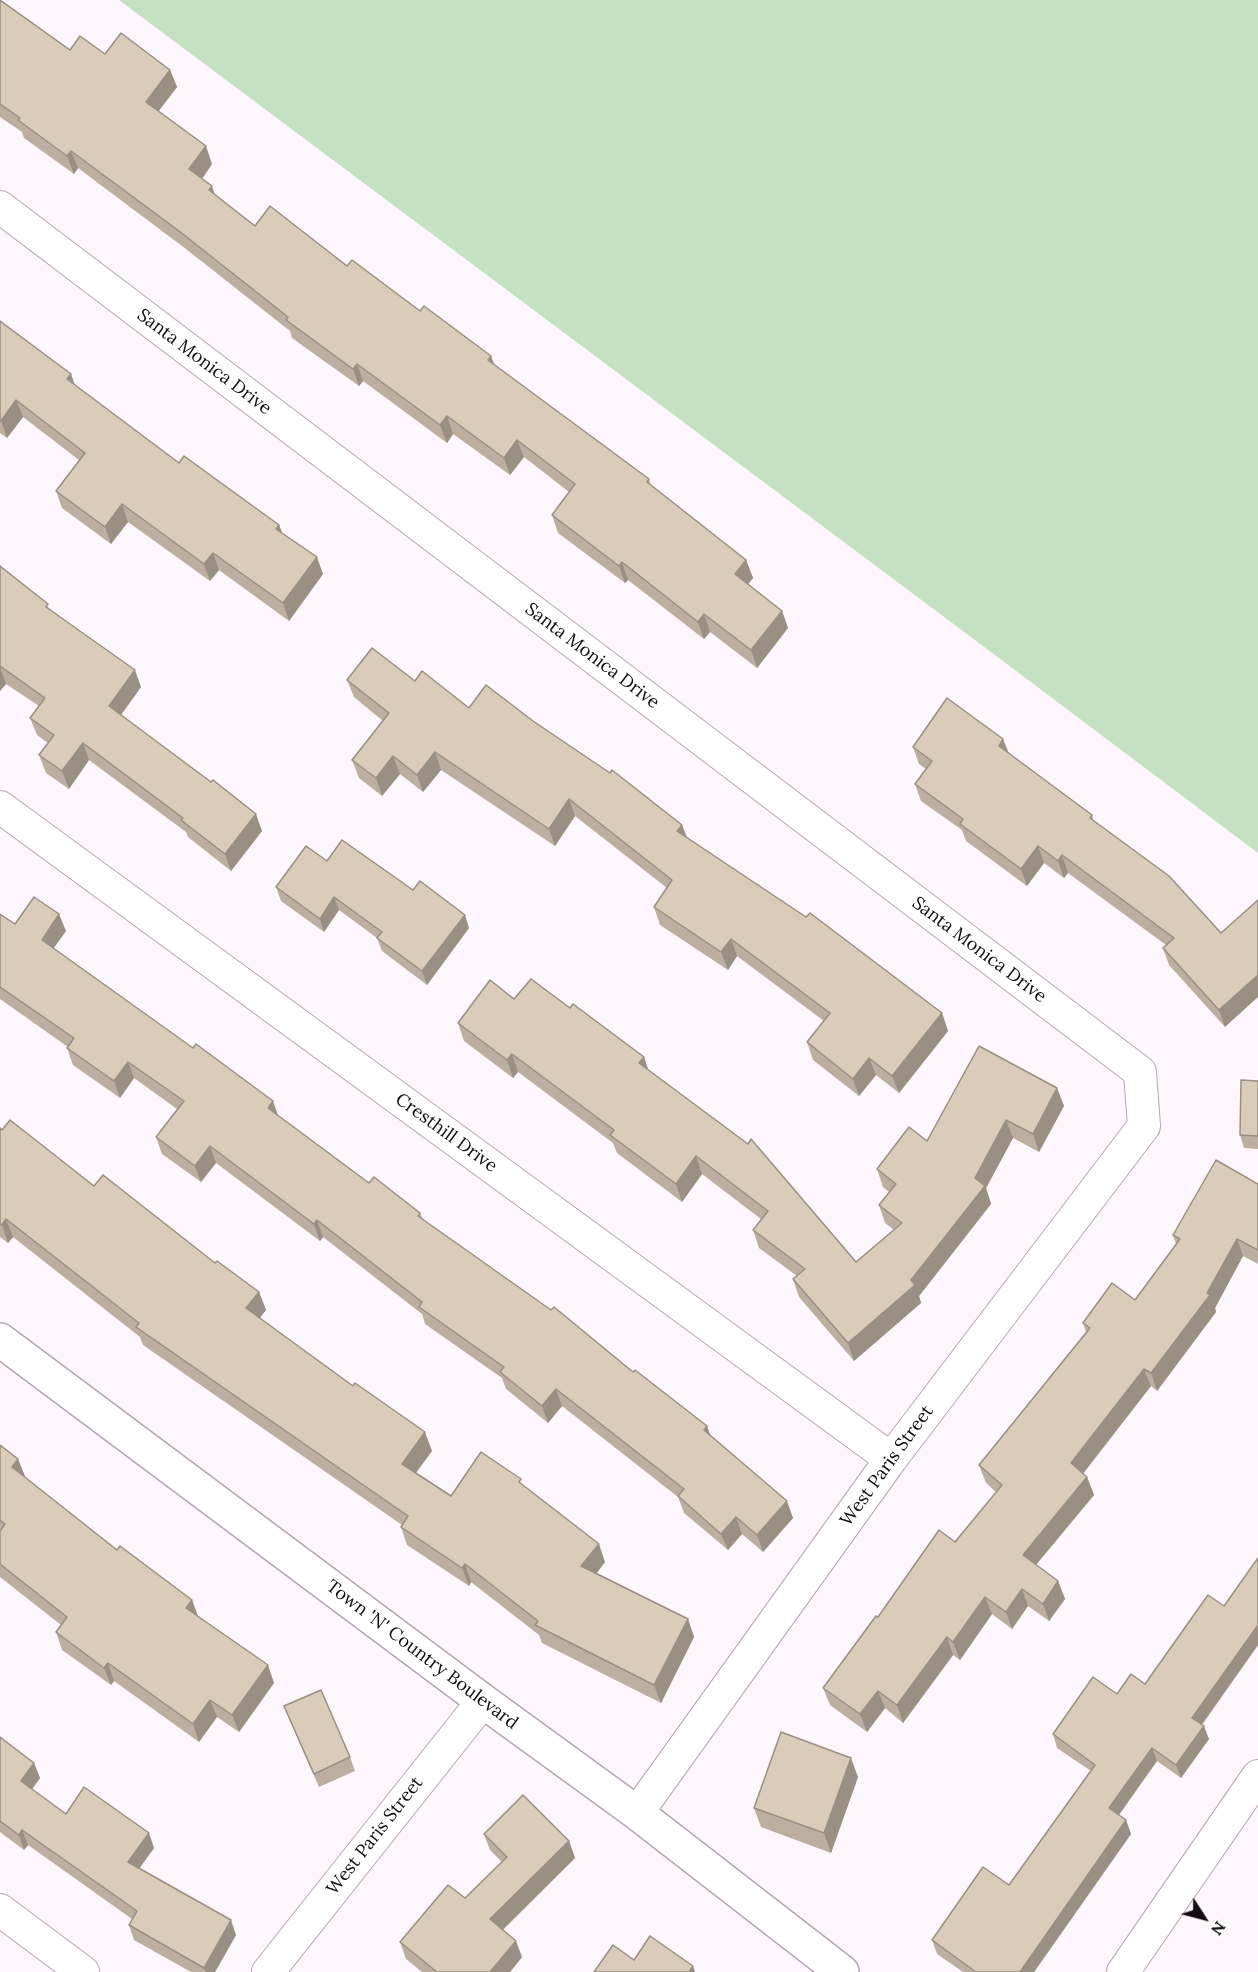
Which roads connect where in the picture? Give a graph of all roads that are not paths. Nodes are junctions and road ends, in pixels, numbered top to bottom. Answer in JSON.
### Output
{"nodes":[{"id":1,"x":0,"y":207,"type":"edge"},
{"id":2,"x":0,"y":807,"type":"edge"},
{"id":3,"x":1144,"y":1126,"type":"joint"},
{"id":4,"x":0,"y":1340,"type":"edge"},
{"id":5,"x":891,"y":1459,"type":"junction"},
{"id":6,"x":483,"y":1701,"type":"junction"},
{"id":7,"x":1258,"y":1776,"type":"edge"},
{"id":8,"x":637,"y":1813,"type":"junction"},
{"id":9,"x":0,"y":1910,"type":"edge"},
{"id":10,"x":834,"y":1970,"type":"edge"},
{"id":11,"x":83,"y":1972,"type":"edge"},
{"id":12,"x":268,"y":1972,"type":"edge"},
{"id":13,"x":1123,"y":1972,"type":"edge"}],
"edges":[{"from":1,"to":3,"type":"street","name":"Santa Monica Drive"},
{"from":2,"to":5,"type":"street","name":"Cresthill Drive"},
{"from":3,"to":5,"type":"street","name":"West Paris Street"},
{"from":4,"to":6,"type":"street","name":"Town 'N' Country Boulevard"},
{"from":5,"to":8,"type":"street","name":"West Paris Street"},
{"from":6,"to":8,"type":"street","name":"Town 'N' Country Boulevard"},
{"from":6,"to":12,"type":"street","name":"West Paris Street"},
{"from":7,"to":13,"type":"street"},
{"from":8,"to":10,"type":"street","name":"Town 'N' Country Boulevard"},
{"from":9,"to":11,"type":"street"}]}
